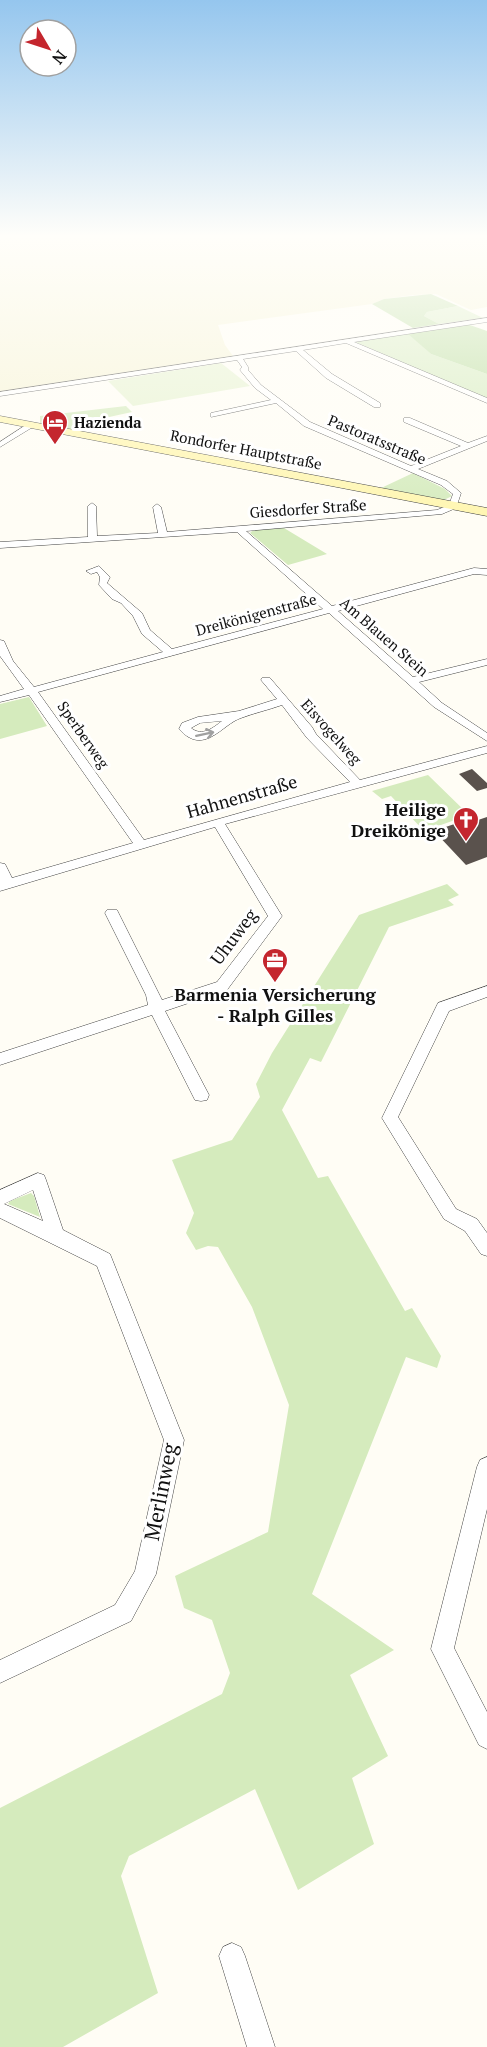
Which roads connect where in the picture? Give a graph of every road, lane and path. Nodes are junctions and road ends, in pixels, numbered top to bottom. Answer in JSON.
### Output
{"nodes":[{"id":1,"x":403,"y":333,"type":"edge"},
{"id":2,"x":346,"y":341,"type":"junction"},
{"id":3,"x":296,"y":348,"type":"junction"},
{"id":4,"x":238,"y":357,"type":"junction"},
{"id":5,"x":0,"y":394,"type":"edge"},
{"id":6,"x":276,"y":401,"type":"junction"},
{"id":7,"x":487,"y":401,"type":"edge"},
{"id":8,"x":377,"y":405,"type":"dead end"},
{"id":9,"x":214,"y":415,"type":"dead end"},
{"id":10,"x":0,"y":420,"type":"edge"},
{"id":11,"x":407,"y":420,"type":"dead end"},
{"id":12,"x":32,"y":425,"type":"junction"},
{"id":13,"x":487,"y":438,"type":"edge"},
{"id":14,"x":0,"y":445,"type":"edge"},
{"id":15,"x":469,"y":446,"type":"junction"},
{"id":16,"x":410,"y":469,"type":"junction"},
{"id":17,"x":92,"y":506,"type":"dead end"},
{"id":18,"x":157,"y":507,"type":"dead end"},
{"id":19,"x":453,"y":507,"type":"junction"},
{"id":20,"x":487,"y":512,"type":"edge"},
{"id":21,"x":238,"y":528,"type":"junction"},
{"id":22,"x":163,"y":535,"type":"junction"},
{"id":23,"x":93,"y":539,"type":"junction"},
{"id":24,"x":0,"y":545,"type":"edge"},
{"id":25,"x":91,"y":571,"type":"dead end"},
{"id":26,"x":487,"y":572,"type":"edge"},
{"id":27,"x":330,"y":610,"type":"junction"},
{"id":28,"x":0,"y":643,"type":"edge"},
{"id":29,"x":171,"y":654,"type":"junction"},
{"id":30,"x":487,"y":662,"type":"edge"},
{"id":31,"x":266,"y":680,"type":"dead end"},
{"id":32,"x":412,"y":681,"type":"junction"},
{"id":33,"x":33,"y":691,"type":"junction"},
{"id":34,"x":0,"y":699,"type":"edge"},
{"id":35,"x":283,"y":701,"type":"junction"},
{"id":36,"x":234,"y":716,"type":"dead end"},
{"id":37,"x":487,"y":738,"type":"edge"},
{"id":38,"x":487,"y":749,"type":"edge"},
{"id":39,"x":357,"y":783,"type":"junction"},
{"id":40,"x":218,"y":822,"type":"junction"},
{"id":41,"x":141,"y":845,"type":"junction"},
{"id":42,"x":0,"y":867,"type":"edge"},
{"id":43,"x":4,"y":885,"type":"edge"},
{"id":44,"x":112,"y":913,"type":"dead end"},
{"id":45,"x":487,"y":991,"type":"edge"},
{"id":46,"x":156,"y":1008,"type":"junction"},
{"id":47,"x":0,"y":1059,"type":"edge"},
{"id":48,"x":201,"y":1095,"type":"dead end"},
{"id":49,"x":0,"y":1198,"type":"edge"},
{"id":50,"x":0,"y":1210,"type":"edge"},
{"id":51,"x":56,"y":1235,"type":"junction"},
{"id":52,"x":487,"y":1248,"type":"edge"},
{"id":53,"x":487,"y":1467,"type":"edge"},
{"id":54,"x":0,"y":1672,"type":"edge"},
{"id":55,"x":487,"y":1737,"type":"edge"},
{"id":56,"x":232,"y":1956,"type":"dead end"},
{"id":57,"x":261,"y":2047,"type":"edge"}],
"edges":[{"from":1,"to":2,"type":"street"},
{"from":2,"to":3,"type":"street"},
{"from":2,"to":7,"type":"street"},
{"from":3,"to":4,"type":"street"},
{"from":3,"to":8,"type":"street"},
{"from":4,"to":5,"type":"street"},
{"from":4,"to":6,"type":"street","name":"Pastoratsstraße"},
{"from":6,"to":9,"type":"street"},
{"from":6,"to":16,"type":"street","name":"Pastoratsstraße"},
{"from":10,"to":12,"type":"street","name":"Rondorfer Hauptstraße"},
{"from":11,"to":15,"type":"street"},
{"from":12,"to":14,"type":"street"},
{"from":12,"to":19,"type":"street","name":"Rondorfer Hauptstraße"},
{"from":13,"to":15,"type":"street"},
{"from":15,"to":16,"type":"street"},
{"from":16,"to":19,"type":"street","name":"Pastoratsstraße"},
{"from":17,"to":23,"type":"street"},
{"from":18,"to":22,"type":"street"},
{"from":19,"to":20,"type":"street","name":"Rondorfer Hauptstraße"},
{"from":19,"to":21,"type":"street","name":"Giesdorfer Straße"},
{"from":21,"to":22,"type":"street","name":"Giesdorfer Straße"},
{"from":21,"to":27,"type":"street","name":"Am Blauen Stein"},
{"from":22,"to":23,"type":"street","name":"Giesdorfer Straße"},
{"from":23,"to":24,"type":"street","name":"Giesdorfer Straße"},
{"from":25,"to":29,"type":"street"},
{"from":26,"to":27,"type":"street","name":"Dreikönigenstraße"},
{"from":27,"to":29,"type":"street","name":"Dreikönigenstraße"},
{"from":27,"to":32,"type":"street","name":"Am Blauen Stein"},
{"from":28,"to":33,"type":"street","name":"Sperberweg"},
{"from":29,"to":33,"type":"street","name":"Dreikönigenstraße"},
{"from":30,"to":32,"type":"street"},
{"from":31,"to":35,"type":"street","name":"Eisvogelweg"},
{"from":32,"to":37,"type":"street","name":"Am Blauen Stein"},
{"from":33,"to":34,"type":"street","name":"Dreikönigenstraße"},
{"from":33,"to":41,"type":"street","name":"Sperberweg"},
{"from":35,"to":36,"type":"street","name":"Eisvogelweg"},
{"from":35,"to":39,"type":"street","name":"Eisvogelweg"},
{"from":38,"to":39,"type":"street","name":"Hahnenstraße"},
{"from":39,"to":40,"type":"street","name":"Hahnenstraße"},
{"from":40,"to":41,"type":"street","name":"Hahnenstraße"},
{"from":40,"to":46,"type":"street","name":"Uhuweg"},
{"from":41,"to":43,"type":"street","name":"Hahnenstraße"},
{"from":42,"to":43,"type":"street","name":"Hahnenstraße"},
{"from":44,"to":46,"type":"street"},
{"from":45,"to":52,"type":"street"},
{"from":46,"to":47,"type":"street","name":"Uhuweg"},
{"from":46,"to":48,"type":"street"},
{"from":49,"to":51,"type":"street"},
{"from":50,"to":51,"type":"street","name":"Merlinweg"},
{"from":51,"to":54,"type":"street","name":"Merlinweg"},
{"from":53,"to":55,"type":"street"},
{"from":56,"to":57,"type":"street"}]}
